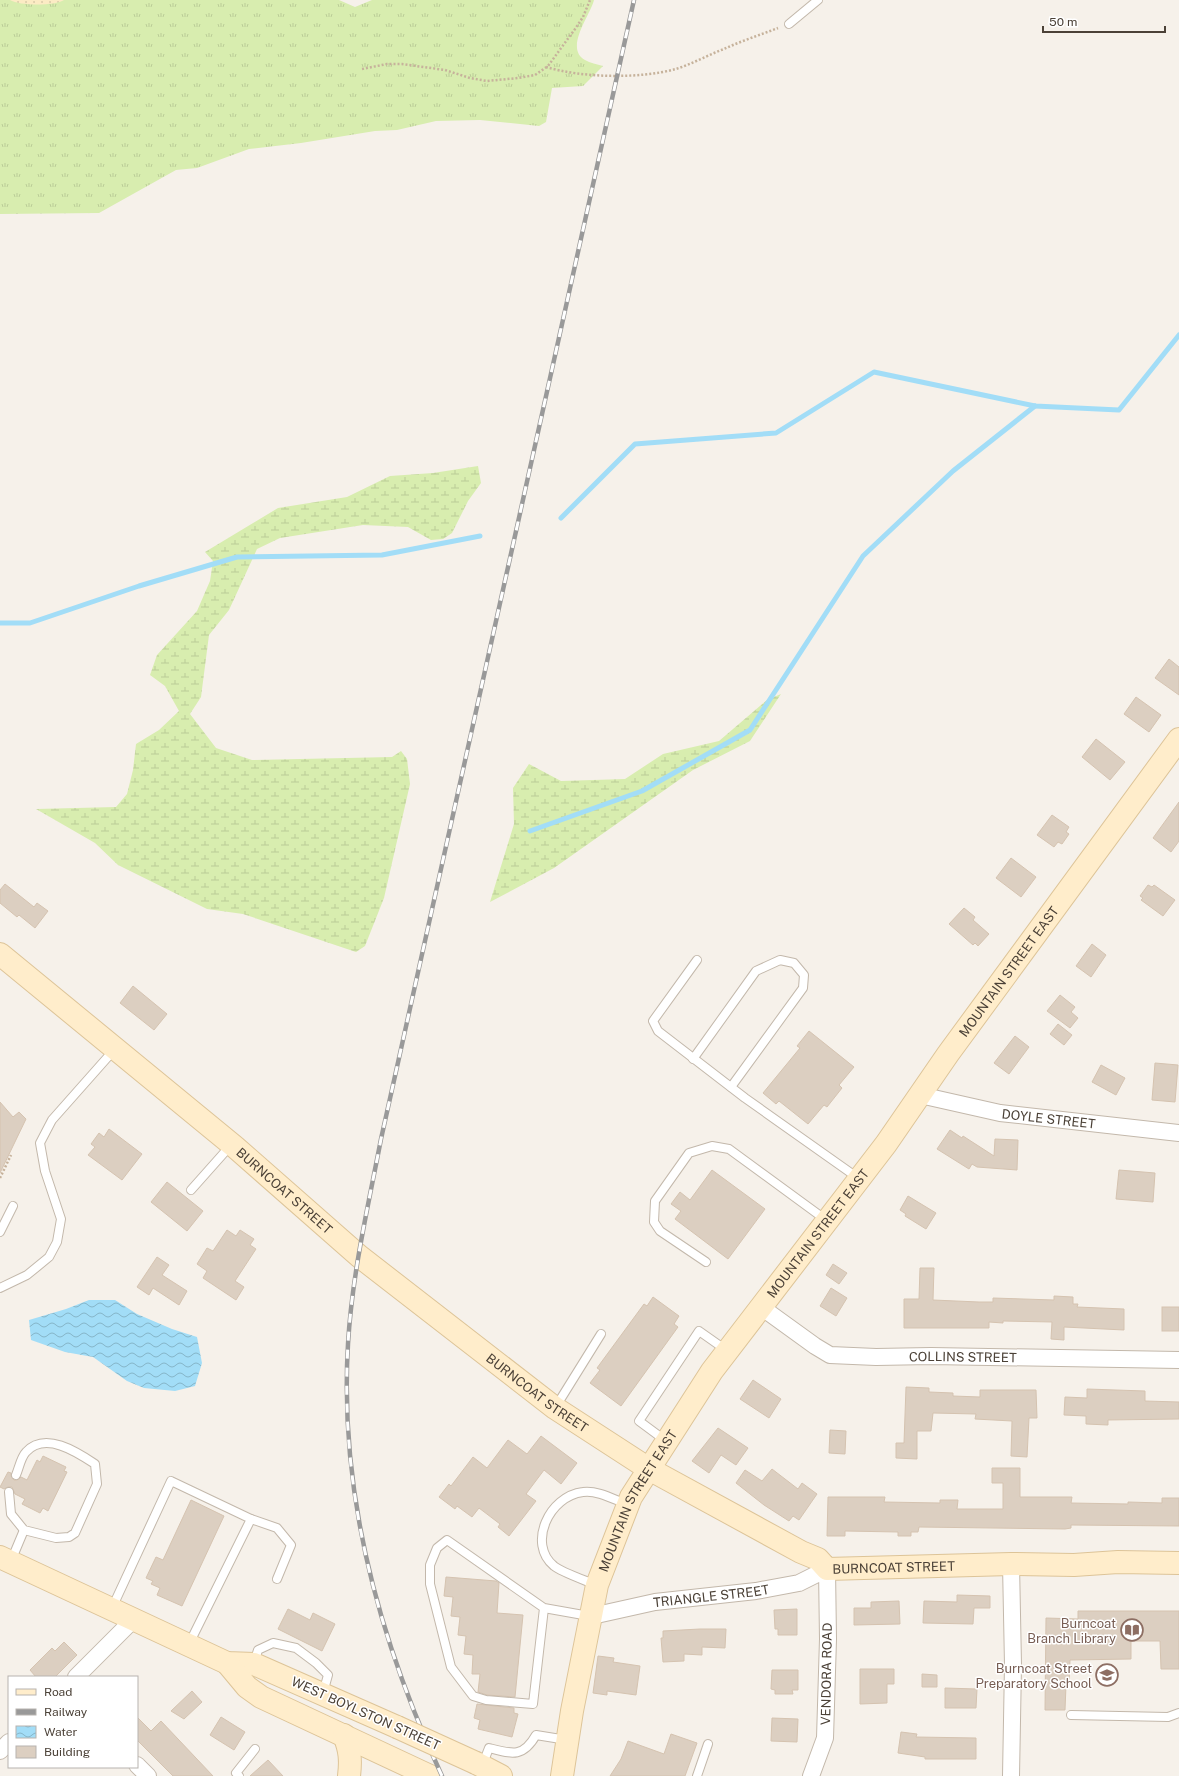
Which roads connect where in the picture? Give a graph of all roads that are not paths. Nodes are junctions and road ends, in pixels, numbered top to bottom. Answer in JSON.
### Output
{"nodes":[{"id":1,"x":818,"y":0,"type":"edge"},
{"id":2,"x":789,"y":24,"type":"road end"},
{"id":3,"x":1179,"y":739,"type":"edge"},
{"id":4,"x":0,"y":954,"type":"edge"},
{"id":5,"x":697,"y":960,"type":"dead end"},
{"id":6,"x":115,"y":1048,"type":"junction"},
{"id":7,"x":693,"y":1059,"type":"junction"},
{"id":8,"x":730,"y":1087,"type":"junction"},
{"id":9,"x":920,"y":1094,"type":"junction"},
{"id":10,"x":1179,"y":1133,"type":"edge"},
{"id":11,"x":231,"y":1144,"type":"junction"},
{"id":12,"x":859,"y":1178,"type":"junction"},
{"id":13,"x":191,"y":1190,"type":"dead end"},
{"id":14,"x":13,"y":1206,"type":"dead end"},
{"id":15,"x":826,"y":1220,"type":"junction"},
{"id":16,"x":0,"y":1232,"type":"edge"},
{"id":17,"x":706,"y":1262,"type":"dead end"},
{"id":18,"x":0,"y":1288,"type":"edge"},
{"id":19,"x":761,"y":1306,"type":"junction"},
{"id":20,"x":601,"y":1334,"type":"dead end"},
{"id":21,"x":727,"y":1351,"type":"junction"},
{"id":22,"x":1179,"y":1360,"type":"edge"},
{"id":23,"x":555,"y":1408,"type":"junction"},
{"id":24,"x":667,"y":1441,"type":"junction"},
{"id":25,"x":649,"y":1469,"type":"junction"},
{"id":26,"x":16,"y":1475,"type":"dead end"},
{"id":27,"x":10,"y":1492,"type":"dead end"},
{"id":28,"x":627,"y":1505,"type":"junction"},
{"id":29,"x":251,"y":1519,"type":"junction"},
{"id":30,"x":24,"y":1530,"type":"junction"},
{"id":31,"x":5,"y":1559,"type":"edge"},
{"id":32,"x":1179,"y":1563,"type":"edge"},
{"id":33,"x":1011,"y":1564,"type":"junction"},
{"id":34,"x":827,"y":1569,"type":"junction"},
{"id":35,"x":277,"y":1579,"type":"dead end"},
{"id":36,"x":597,"y":1585,"type":"junction"},
{"id":37,"x":544,"y":1608,"type":"junction"},
{"id":38,"x":112,"y":1609,"type":"junction"},
{"id":39,"x":592,"y":1616,"type":"junction"},
{"id":40,"x":133,"y":1620,"type":"junction"},
{"id":41,"x":188,"y":1645,"type":"junction"},
{"id":42,"x":227,"y":1664,"type":"junction"},
{"id":43,"x":254,"y":1664,"type":"junction"},
{"id":44,"x":77,"y":1676,"type":"edge"},
{"id":45,"x":323,"y":1694,"type":"junction"},
{"id":46,"x":1179,"y":1713,"type":"edge"},
{"id":47,"x":1071,"y":1715,"type":"dead end"},
{"id":48,"x":344,"y":1735,"type":"junction"},
{"id":49,"x":568,"y":1740,"type":"junction"},
{"id":50,"x":8,"y":1743,"type":"edge"},
{"id":51,"x":708,"y":1744,"type":"dead end"},
{"id":52,"x":255,"y":1749,"type":"dead end"},
{"id":53,"x":0,"y":1751,"type":"edge"},
{"id":54,"x":478,"y":1765,"type":"junction"},
{"id":55,"x":138,"y":1766,"type":"edge"},
{"id":56,"x":424,"y":1773,"type":"edge"},
{"id":57,"x":148,"y":1776,"type":"edge"},
{"id":58,"x":239,"y":1776,"type":"edge"},
{"id":59,"x":349,"y":1776,"type":"edge"},
{"id":60,"x":501,"y":1776,"type":"edge"},
{"id":61,"x":562,"y":1776,"type":"edge"},
{"id":62,"x":697,"y":1776,"type":"edge"},
{"id":63,"x":811,"y":1776,"type":"edge"},
{"id":64,"x":1012,"y":1776,"type":"edge"}],
"edges":[{"from":1,"to":2,"type":"lane"},
{"from":3,"to":9,"type":"main road","name":"MOUNTAIN STREET EAST"},
{"from":4,"to":6,"type":"main road","name":"BURNCOAT STREET"},
{"from":5,"to":7,"type":"lane"},
{"from":6,"to":11,"type":"main road","name":"BURNCOAT STREET"},
{"from":6,"to":18,"type":"lane"},
{"from":7,"to":8,"type":"lane"},
{"from":7,"to":8,"type":"lane"},
{"from":8,"to":12,"type":"lane"},
{"from":9,"to":10,"type":"street","name":"DOYLE STREET"},
{"from":9,"to":12,"type":"main road","name":"MOUNTAIN STREET EAST"},
{"from":11,"to":13,"type":"lane"},
{"from":11,"to":23,"type":"main road","name":"BURNCOAT STREET"},
{"from":12,"to":15,"type":"main road","name":"MOUNTAIN STREET EAST"},
{"from":14,"to":16,"type":"lane"},
{"from":15,"to":17,"type":"lane"},
{"from":15,"to":19,"type":"main road","name":"MOUNTAIN STREET EAST"},
{"from":19,"to":21,"type":"main road","name":"MOUNTAIN STREET EAST"},
{"from":19,"to":22,"type":"street","name":"COLLINS STREET"},
{"from":20,"to":23,"type":"lane"},
{"from":21,"to":24,"type":"main road","name":"MOUNTAIN STREET EAST"},
{"from":21,"to":24,"type":"lane"},
{"from":23,"to":25,"type":"main road","name":"BURNCOAT STREET"},
{"from":24,"to":25,"type":"main road","name":"MOUNTAIN STREET EAST"},
{"from":25,"to":28,"type":"main road","name":"MOUNTAIN STREET EAST"},
{"from":25,"to":34,"type":"main road","name":"BURNCOAT STREET"},
{"from":26,"to":30,"type":"lane"},
{"from":27,"to":30,"type":"lane"},
{"from":28,"to":36,"type":"main road","name":"MOUNTAIN STREET EAST"},
{"from":28,"to":36,"type":"lane"},
{"from":29,"to":35,"type":"lane"},
{"from":29,"to":38,"type":"lane"},
{"from":29,"to":41,"type":"lane"},
{"from":30,"to":31,"type":"lane"},
{"from":31,"to":38,"type":"main road","name":"WEST BOYLSTON STREET"},
{"from":32,"to":33,"type":"main road","name":"BURNCOAT STREET"},
{"from":33,"to":34,"type":"main road","name":"BURNCOAT STREET"},
{"from":33,"to":64,"type":"street"},
{"from":34,"to":39,"type":"street","name":"TRIANGLE STREET"},
{"from":34,"to":63,"type":"street","name":"VENDORA ROAD"},
{"from":36,"to":39,"type":"main road","name":"MOUNTAIN STREET EAST"},
{"from":37,"to":37,"type":"lane"},
{"from":37,"to":39,"type":"lane"},
{"from":38,"to":40,"type":"main road","name":"WEST BOYLSTON STREET"},
{"from":39,"to":49,"type":"main road","name":"MOUNTAIN STREET EAST"},
{"from":40,"to":41,"type":"main road","name":"WEST BOYLSTON STREET"},
{"from":40,"to":44,"type":"street"},
{"from":41,"to":42,"type":"main road","name":"WEST BOYLSTON STREET"},
{"from":42,"to":43,"type":"main road","name":"WEST BOYLSTON STREET"},
{"from":42,"to":48,"type":"main road","name":"WEST BOYLSTON STREET"},
{"from":43,"to":45,"type":"main road","name":"WEST BOYLSTON STREET"},
{"from":43,"to":45,"type":"lane"},
{"from":45,"to":54,"type":"main road","name":"WEST BOYLSTON STREET","bridge":true},
{"from":46,"to":47,"type":"lane"},
{"from":48,"to":56,"type":"main road","name":"WEST BOYLSTON STREET"},
{"from":48,"to":59,"type":"main road"},
{"from":49,"to":54,"type":"lane"},
{"from":49,"to":61,"type":"main road","name":"MOUNTAIN STREET EAST"},
{"from":50,"to":53,"type":"street"},
{"from":51,"to":62,"type":"lane"},
{"from":52,"to":58,"type":"lane"},
{"from":54,"to":60,"type":"main road","name":"WEST BOYLSTON STREET"},
{"from":55,"to":57,"type":"street"}]}
